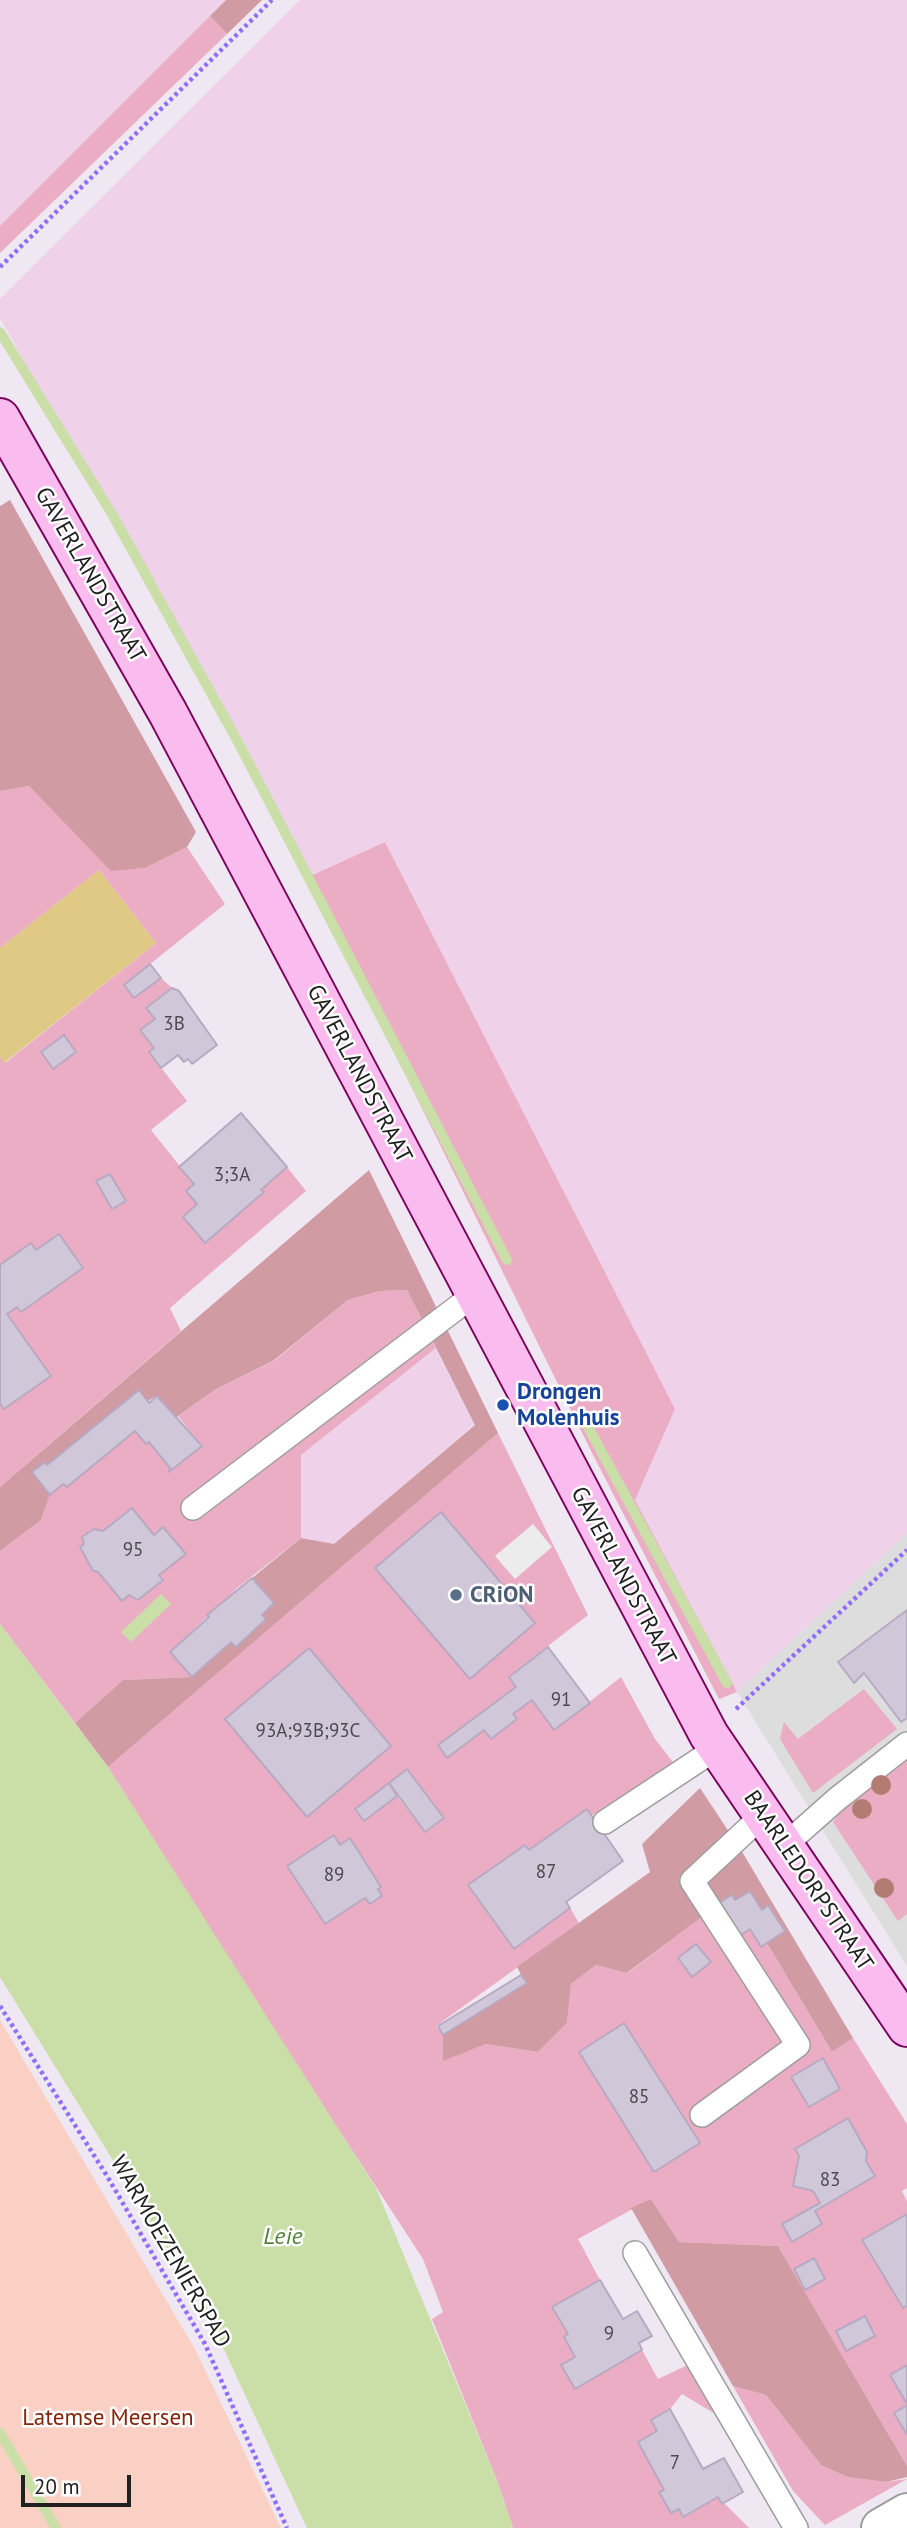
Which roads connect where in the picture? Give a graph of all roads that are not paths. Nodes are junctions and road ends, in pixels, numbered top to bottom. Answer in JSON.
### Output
{"nodes":[{"id":1,"x":0,"y":418,"type":"edge"},
{"id":2,"x":475,"y":1294,"type":"junction"},
{"id":3,"x":193,"y":1508,"type":"dead end"},
{"id":4,"x":713,"y":1742,"type":"junction"},
{"id":5,"x":907,"y":1744,"type":"edge"},
{"id":6,"x":605,"y":1822,"type":"dead end"},
{"id":7,"x":774,"y":1830,"type":"junction"},
{"id":8,"x":907,"y":2027,"type":"edge"},
{"id":9,"x":702,"y":2115,"type":"dead end"},
{"id":10,"x":635,"y":2253,"type":"dead end"},
{"id":11,"x":907,"y":2513,"type":"edge"},
{"id":12,"x":796,"y":2528,"type":"edge"},
{"id":13,"x":881,"y":2528,"type":"edge"}],
"edges":[{"from":1,"to":2,"type":"main road","name":"GAVERLANDSTRAAT"},
{"from":2,"to":3,"type":"lane"},
{"from":2,"to":4,"type":"main road","name":"GAVERLANDSTRAAT"},
{"from":4,"to":6,"type":"lane"},
{"from":4,"to":7,"type":"main road","name":"BAARLEDORPSTRAAT"},
{"from":5,"to":7,"type":"lane"},
{"from":7,"to":8,"type":"main road","name":"BAARLEDORPSTRAAT"},
{"from":7,"to":9,"type":"lane"},
{"from":10,"to":12,"type":"lane"},
{"from":11,"to":13,"type":"street"}]}
